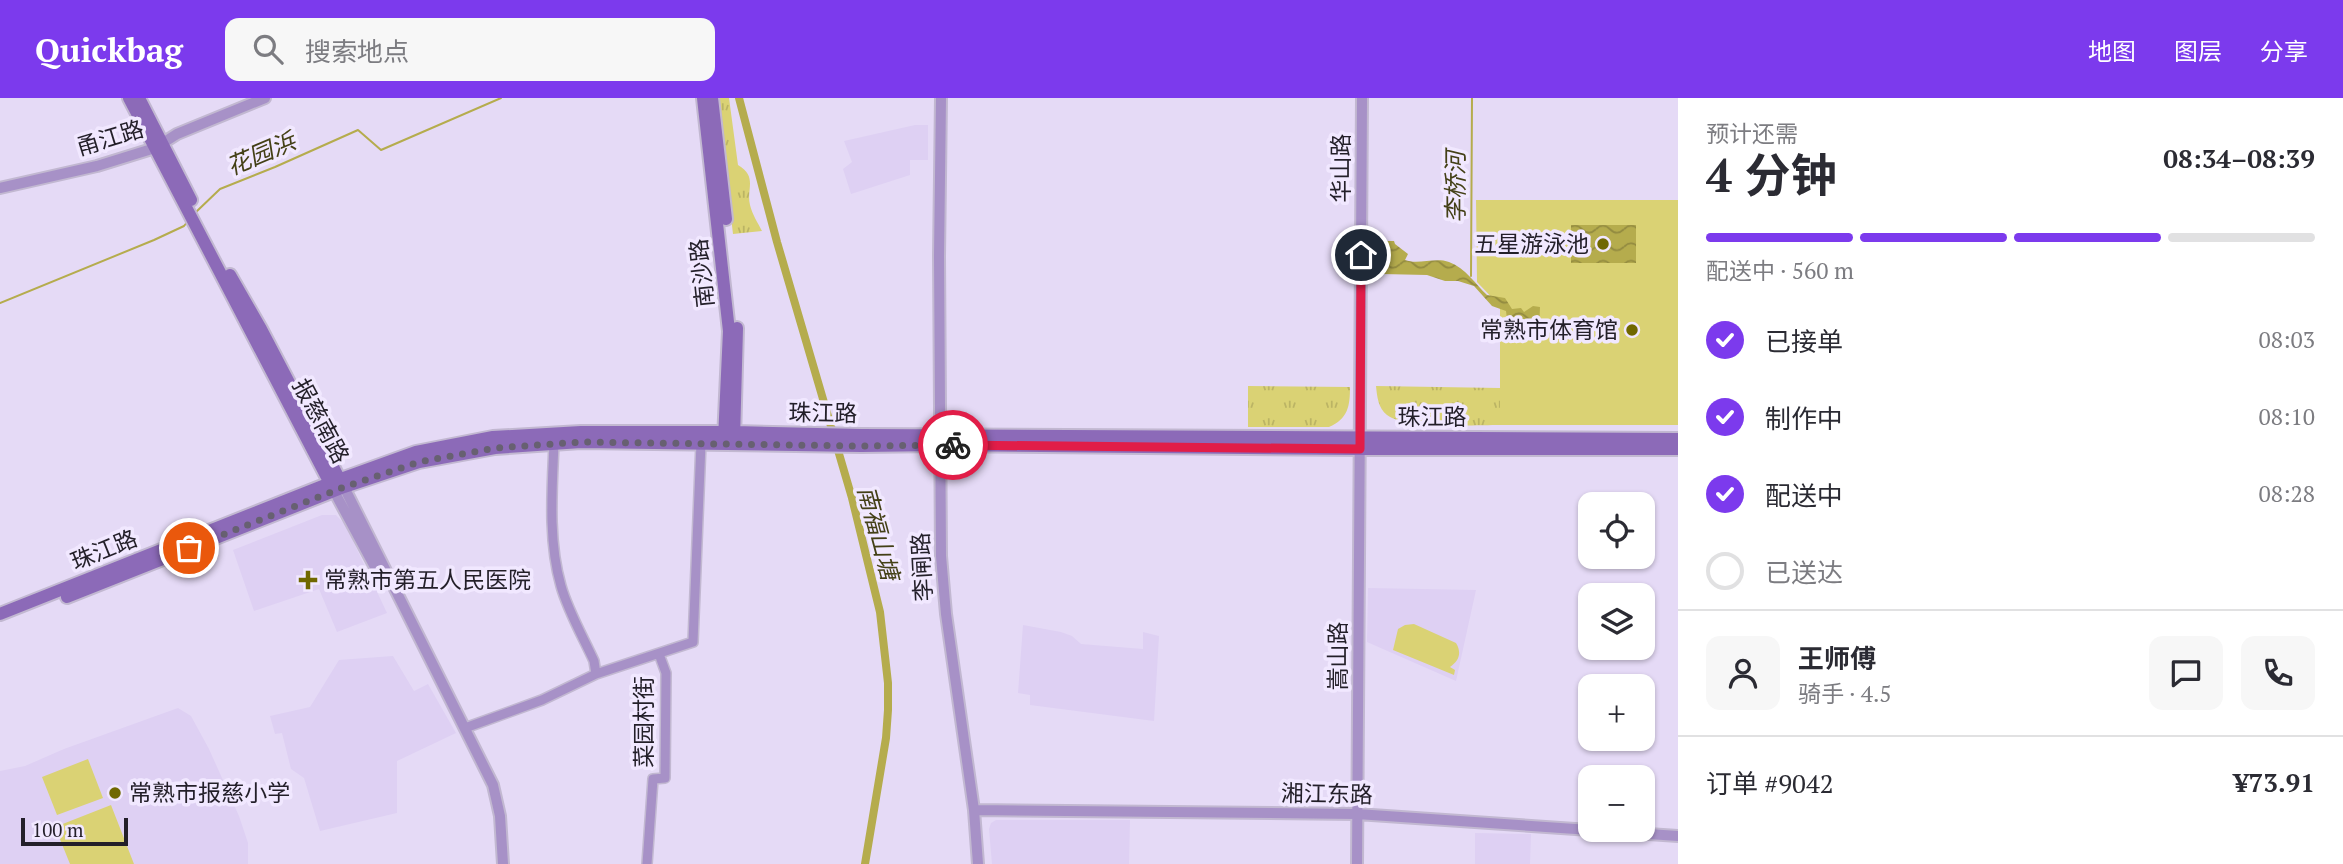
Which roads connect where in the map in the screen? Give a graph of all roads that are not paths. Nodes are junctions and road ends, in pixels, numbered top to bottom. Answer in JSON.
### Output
{"nodes":[{"id":1,"x":129,"y":98,"type":"edge"},
{"id":2,"x":139,"y":98,"type":"edge"},
{"id":3,"x":265,"y":98,"type":"edge"},
{"id":4,"x":703,"y":98,"type":"edge"},
{"id":5,"x":712,"y":98,"type":"edge"},
{"id":6,"x":941,"y":98,"type":"edge"},
{"id":7,"x":1362,"y":98,"type":"edge"},
{"id":8,"x":159,"y":145,"type":"junction"},
{"id":9,"x":0,"y":188,"type":"edge"},
{"id":10,"x":729,"y":437,"type":"junction"},
{"id":11,"x":1678,"y":439,"type":"edge"},
{"id":12,"x":941,"y":440,"type":"junction"},
{"id":13,"x":701,"y":443,"type":"junction"},
{"id":14,"x":554,"y":444,"type":"junction"},
{"id":15,"x":1360,"y":444,"type":"junction"},
{"id":16,"x":1678,"y":449,"type":"edge"},
{"id":17,"x":337,"y":485,"type":"junction"},
{"id":18,"x":0,"y":614,"type":"edge"},
{"id":19,"x":0,"y":623,"type":"edge"},
{"id":20,"x":659,"y":654,"type":"junction"},
{"id":21,"x":596,"y":674,"type":"junction"},
{"id":22,"x":465,"y":728,"type":"junction"},
{"id":23,"x":974,"y":810,"type":"junction"},
{"id":24,"x":1357,"y":814,"type":"junction"},
{"id":25,"x":1678,"y":836,"type":"edge"},
{"id":26,"x":503,"y":863,"type":"edge"},
{"id":27,"x":647,"y":864,"type":"edge"},
{"id":28,"x":978,"y":864,"type":"edge"},
{"id":29,"x":1357,"y":864,"type":"edge"}],
"edges":[{"from":1,"to":8,"type":"main road"},
{"from":2,"to":8,"type":"main road"},
{"from":3,"to":8,"type":"street","name":"甬江路"},
{"from":4,"to":10,"type":"main road","name":"南沙路"},
{"from":5,"to":10,"type":"main road","name":"南沙路"},
{"from":6,"to":12,"type":"street","name":"李闸路"},
{"from":7,"to":15,"type":"street","name":"华山路"},
{"from":8,"to":9,"type":"street","name":"甬江路"},
{"from":8,"to":17,"type":"main road","name":"报慈南路"},
{"from":10,"to":12,"type":"main road","name":"珠江路"},
{"from":10,"to":13,"type":"main road","name":"珠江路"},
{"from":10,"to":17,"type":"main road","name":"珠江路"},
{"from":11,"to":15,"type":"main road","name":"珠江路"},
{"from":12,"to":15,"type":"main road","name":"珠江路"},
{"from":12,"to":23,"type":"street","name":"李闸路"},
{"from":13,"to":14,"type":"main road","name":"珠江路"},
{"from":13,"to":20,"type":"street","name":"菜园村街"},
{"from":14,"to":17,"type":"main road","name":"珠江路"},
{"from":14,"to":21,"type":"street"},
{"from":15,"to":16,"type":"main road","name":"珠江路"},
{"from":15,"to":24,"type":"street","name":"嵩山路"},
{"from":17,"to":18,"type":"main road","name":"珠江路"},
{"from":17,"to":19,"type":"main road","name":"珠江路"},
{"from":17,"to":22,"type":"street","name":"报慈南路"},
{"from":17,"to":26,"type":"street","name":"报慈南路"},
{"from":20,"to":21,"type":"street","name":"菜园村街"},
{"from":20,"to":27,"type":"street","name":"菜园村街"},
{"from":21,"to":22,"type":"street","name":"菜园村街"},
{"from":22,"to":26,"type":"street","name":"报慈南路"},
{"from":23,"to":24,"type":"street","name":"湘江东路"},
{"from":23,"to":28,"type":"street","name":"李闸路"},
{"from":24,"to":25,"type":"street","name":"湘江东路"},
{"from":24,"to":29,"type":"street","name":"嵩山路"}]}
